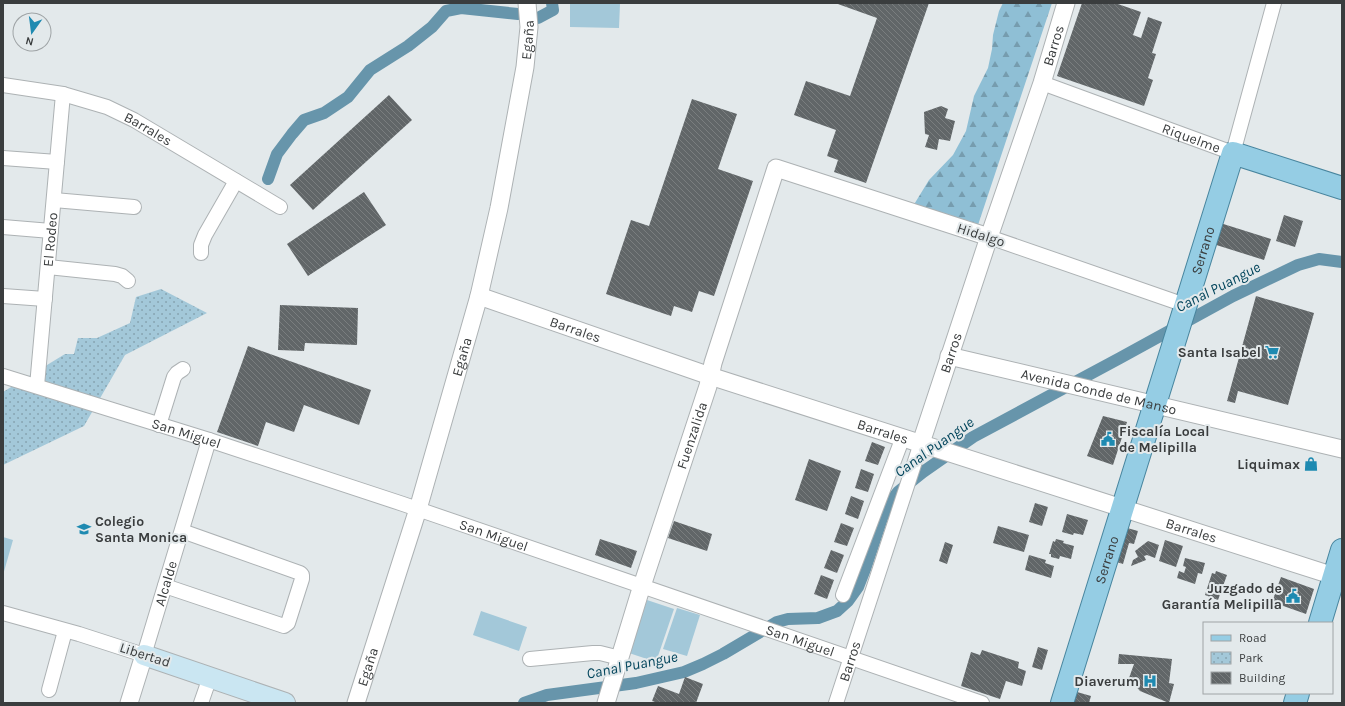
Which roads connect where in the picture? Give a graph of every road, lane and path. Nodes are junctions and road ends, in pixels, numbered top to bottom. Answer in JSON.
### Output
{"nodes":[{"id":1,"x":527,"y":3,"type":"edge"},
{"id":2,"x":1066,"y":3,"type":"edge"},
{"id":3,"x":1274,"y":3,"type":"edge"},
{"id":4,"x":1042,"y":83,"type":"junction"},
{"id":5,"x":3,"y":85,"type":"edge"},
{"id":6,"x":63,"y":94,"type":"junction"},
{"id":7,"x":1233,"y":153,"type":"junction"},
{"id":8,"x":3,"y":158,"type":"edge"},
{"id":9,"x":57,"y":162,"type":"junction"},
{"id":10,"x":776,"y":168,"type":"joint"},
{"id":11,"x":236,"y":181,"type":"junction"},
{"id":12,"x":1342,"y":188,"type":"edge"},
{"id":13,"x":54,"y":200,"type":"junction"},
{"id":14,"x":280,"y":206,"type":"dead end"},
{"id":15,"x":134,"y":208,"type":"dead end"},
{"id":16,"x":3,"y":227,"type":"edge"},
{"id":17,"x":51,"y":231,"type":"junction"},
{"id":18,"x":988,"y":237,"type":"junction"},
{"id":19,"x":201,"y":253,"type":"dead end"},
{"id":20,"x":48,"y":267,"type":"junction"},
{"id":21,"x":128,"y":281,"type":"dead end"},
{"id":22,"x":3,"y":296,"type":"edge"},
{"id":23,"x":479,"y":296,"type":"junction"},
{"id":24,"x":45,"y":299,"type":"junction"},
{"id":25,"x":1184,"y":309,"type":"junction"},
{"id":26,"x":949,"y":356,"type":"junction"},
{"id":27,"x":183,"y":369,"type":"dead end"},
{"id":28,"x":3,"y":376,"type":"edge"},
{"id":29,"x":710,"y":376,"type":"junction"},
{"id":30,"x":37,"y":386,"type":"junction"},
{"id":31,"x":1154,"y":405,"type":"junction"},
{"id":32,"x":159,"y":425,"type":"junction"},
{"id":33,"x":903,"y":437,"type":"junction"},
{"id":34,"x":209,"y":440,"type":"junction"},
{"id":35,"x":921,"y":443,"type":"junction"},
{"id":36,"x":1342,"y":449,"type":"edge"},
{"id":37,"x":1122,"y":508,"type":"junction"},
{"id":38,"x":418,"y":509,"type":"junction"},
{"id":39,"x":182,"y":531,"type":"junction"},
{"id":40,"x":1342,"y":550,"type":"edge"},
{"id":41,"x":1334,"y":576,"type":"junction"},
{"id":42,"x":165,"y":586,"type":"junction"},
{"id":43,"x":642,"y":586,"type":"junction"},
{"id":44,"x":843,"y":595,"type":"dead end"},
{"id":45,"x":3,"y":613,"type":"edge"},
{"id":46,"x":1320,"y":622,"type":"edge"},
{"id":47,"x":65,"y":631,"type":"junction"},
{"id":48,"x":144,"y":655,"type":"junction"},
{"id":49,"x":620,"y":658,"type":"junction"},
{"id":50,"x":850,"y":658,"type":"junction"},
{"id":51,"x":530,"y":659,"type":"dead end"},
{"id":52,"x":210,"y":677,"type":"junction"},
{"id":53,"x":49,"y":690,"type":"dead end"},
{"id":54,"x":607,"y":700,"type":"edge"},
{"id":55,"x":129,"y":703,"type":"edge"},
{"id":56,"x":201,"y":703,"type":"edge"},
{"id":57,"x":284,"y":703,"type":"edge"},
{"id":58,"x":356,"y":703,"type":"edge"},
{"id":59,"x":836,"y":703,"type":"edge"},
{"id":60,"x":982,"y":703,"type":"edge"},
{"id":61,"x":1062,"y":703,"type":"edge"}],
"edges":[{"from":1,"to":23,"type":"street","name":"Egaña"},
{"from":2,"to":4,"type":"street","name":"Barros"},
{"from":3,"to":7,"type":"street","name":"Serrano"},
{"from":4,"to":7,"type":"street","name":"Riquelme"},
{"from":4,"to":18,"type":"street","name":"Barros"},
{"from":5,"to":6,"type":"street","name":"Barrales"},
{"from":6,"to":9,"type":"street","name":"El Rodeo"},
{"from":6,"to":11,"type":"street","name":"Barrales"},
{"from":7,"to":12,"type":"main road","name":"Riquelme"},
{"from":7,"to":25,"type":"main road","name":"Serrano"},
{"from":8,"to":9,"type":"street"},
{"from":9,"to":13,"type":"street","name":"El Rodeo"},
{"from":10,"to":18,"type":"street","name":"Hidalgo"},
{"from":10,"to":29,"type":"street","name":"Fuenzalida"},
{"from":11,"to":14,"type":"street","name":"Barrales"},
{"from":11,"to":19,"type":"street"},
{"from":13,"to":15,"type":"street"},
{"from":13,"to":17,"type":"street","name":"El Rodeo"},
{"from":16,"to":17,"type":"street"},
{"from":17,"to":20,"type":"street","name":"El Rodeo"},
{"from":18,"to":25,"type":"street","name":"Hidalgo"},
{"from":18,"to":26,"type":"street","name":"Barros"},
{"from":20,"to":21,"type":"street"},
{"from":20,"to":24,"type":"street","name":"El Rodeo"},
{"from":22,"to":24,"type":"street"},
{"from":23,"to":29,"type":"street","name":"Barrales"},
{"from":23,"to":38,"type":"street","name":"Egaña"},
{"from":24,"to":30,"type":"street","name":"El Rodeo"},
{"from":25,"to":31,"type":"main road","name":"Serrano"},
{"from":26,"to":31,"type":"street","name":"Avenida Conde de Manso"},
{"from":26,"to":35,"type":"street","name":"Barros"},
{"from":27,"to":32,"type":"street"},
{"from":28,"to":30,"type":"street","name":"San Miguel"},
{"from":29,"to":33,"type":"street","name":"Barrales"},
{"from":29,"to":43,"type":"street","name":"Fuenzalida"},
{"from":30,"to":32,"type":"street","name":"San Miguel"},
{"from":31,"to":36,"type":"street","name":"Avenida Conde de Manso"},
{"from":31,"to":37,"type":"main road","name":"Serrano"},
{"from":32,"to":34,"type":"street","name":"San Miguel"},
{"from":33,"to":35,"type":"street","name":"Barrales"},
{"from":33,"to":44,"type":"street"},
{"from":34,"to":38,"type":"street","name":"San Miguel"},
{"from":34,"to":39,"type":"street","name":"Alcalde"},
{"from":35,"to":37,"type":"street","name":"Barrales"},
{"from":35,"to":50,"type":"street","name":"Barros"},
{"from":37,"to":41,"type":"street","name":"Barrales"},
{"from":37,"to":61,"type":"main road","name":"Serrano"},
{"from":38,"to":43,"type":"street","name":"San Miguel"},
{"from":38,"to":58,"type":"street","name":"Egaña"},
{"from":39,"to":42,"type":"street","name":"Alcalde"},
{"from":39,"to":42,"type":"street"},
{"from":40,"to":41,"type":"main road"},
{"from":41,"to":46,"type":"main road"},
{"from":42,"to":48,"type":"street","name":"Alcalde"},
{"from":43,"to":49,"type":"street","name":"Fuenzalida"},
{"from":43,"to":50,"type":"street","name":"San Miguel"},
{"from":45,"to":47,"type":"street","name":"Libertad"},
{"from":47,"to":48,"type":"street","name":"Libertad"},
{"from":47,"to":53,"type":"street"},
{"from":48,"to":52,"type":"main road","name":"Libertad"},
{"from":48,"to":55,"type":"street","name":"Alcalde"},
{"from":49,"to":51,"type":"street"},
{"from":49,"to":54,"type":"street","name":"Fuenzalida"},
{"from":50,"to":59,"type":"street","name":"Barros"},
{"from":50,"to":60,"type":"street","name":"San Miguel"},
{"from":52,"to":56,"type":"street"},
{"from":52,"to":57,"type":"main road","name":"Libertad"}]}
